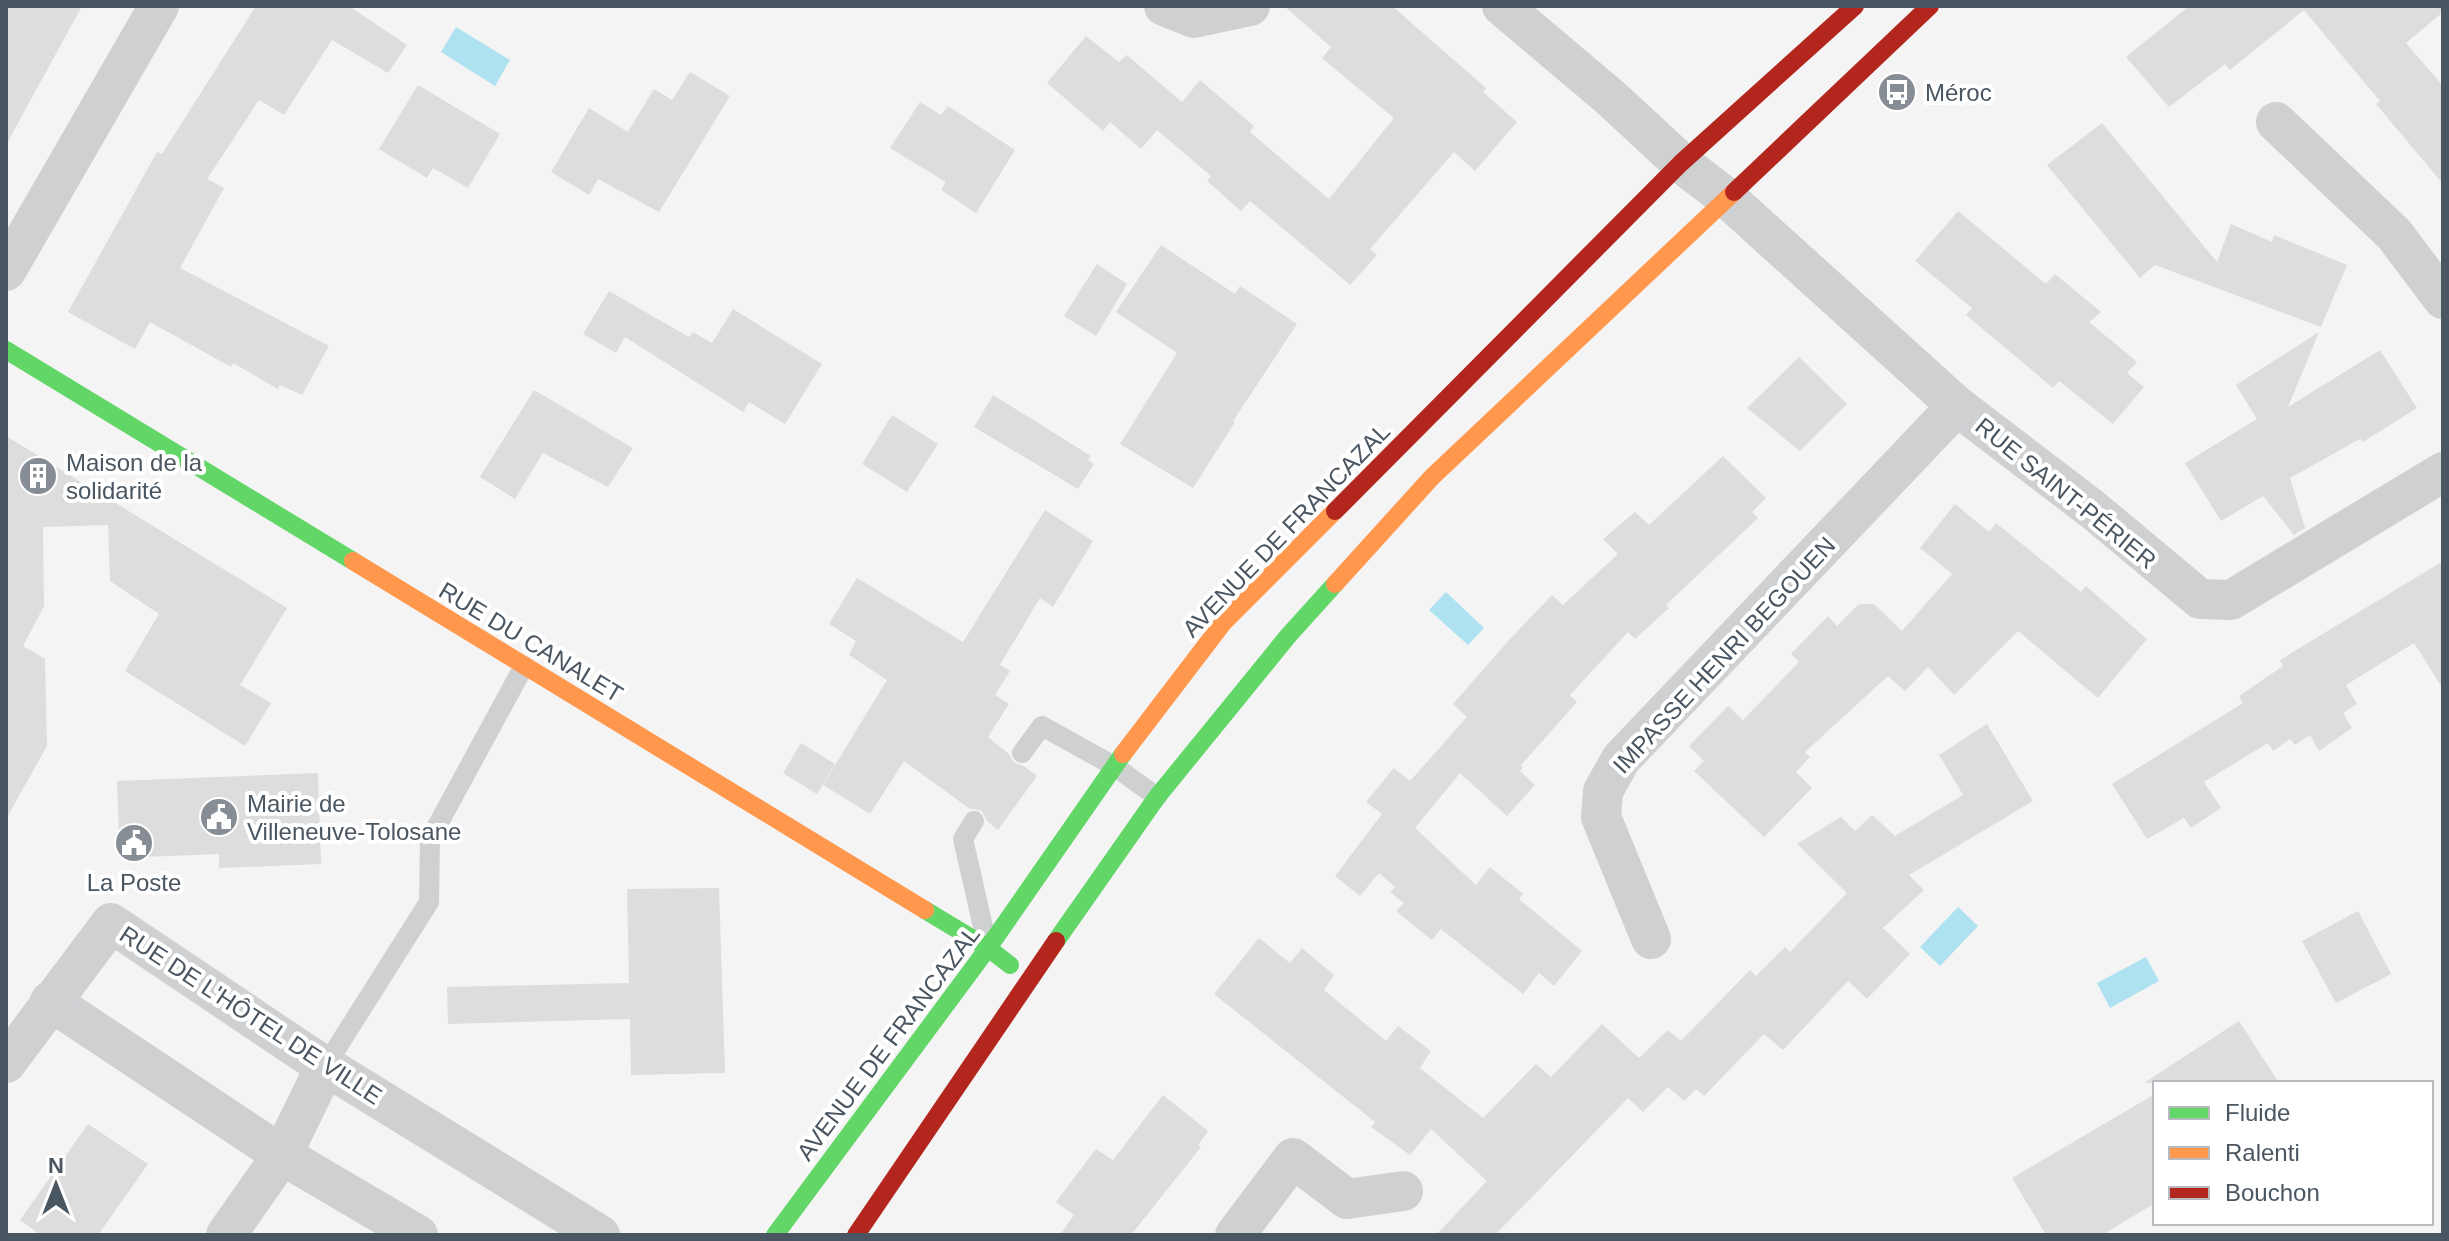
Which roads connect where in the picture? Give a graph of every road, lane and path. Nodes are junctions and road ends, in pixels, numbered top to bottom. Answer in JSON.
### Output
{"nodes":[{"id":1,"x":159,"y":6,"type":"edge"},
{"id":2,"x":1164,"y":6,"type":"edge"},
{"id":3,"x":1250,"y":6,"type":"edge"},
{"id":4,"x":1502,"y":6,"type":"edge"},
{"id":5,"x":1855,"y":6,"type":"edge"},
{"id":6,"x":1930,"y":6,"type":"edge"},
{"id":7,"x":2276,"y":122,"type":"dead end"},
{"id":8,"x":1681,"y":163,"type":"junction"},
{"id":9,"x":1727,"y":198,"type":"junction"},
{"id":10,"x":6,"y":271,"type":"edge"},
{"id":11,"x":2443,"y":299,"type":"edge"},
{"id":12,"x":6,"y":350,"type":"edge"},
{"id":13,"x":1957,"y":406,"type":"junction"},
{"id":14,"x":2443,"y":472,"type":"edge"},
{"id":15,"x":524,"y":666,"type":"junction"},
{"id":16,"x":1022,"y":753,"type":"dead end"},
{"id":17,"x":1114,"y":766,"type":"junction"},
{"id":18,"x":1157,"y":797,"type":"junction"},
{"id":19,"x":974,"y":821,"type":"dead end"},
{"id":20,"x":1651,"y":939,"type":"dead end"},
{"id":21,"x":988,"y":948,"type":"junction"},
{"id":22,"x":1029,"y":979,"type":"junction"},
{"id":23,"x":50,"y":1001,"type":"junction"},
{"id":24,"x":6,"y":1063,"type":"edge"},
{"id":25,"x":326,"y":1065,"type":"junction"},
{"id":26,"x":282,"y":1155,"type":"junction"},
{"id":27,"x":1403,"y":1191,"type":"dead end"},
{"id":28,"x":226,"y":1235,"type":"edge"},
{"id":29,"x":418,"y":1235,"type":"edge"},
{"id":30,"x":600,"y":1235,"type":"edge"},
{"id":31,"x":775,"y":1235,"type":"edge"},
{"id":32,"x":856,"y":1235,"type":"edge"},
{"id":33,"x":1235,"y":1235,"type":"edge"}],
"edges":[{"from":1,"to":10,"type":"street"},
{"from":2,"to":3,"type":"street"},
{"from":4,"to":8,"type":"street","name":"RUE SAINT-PÉRIER"},
{"from":5,"to":8,"type":"main road","name":"AVENUE DE FRANCAZAL"},
{"from":6,"to":9,"type":"main road"},
{"from":7,"to":11,"type":"street"},
{"from":8,"to":9,"type":"street","name":"RUE SAINT-PÉRIER"},
{"from":8,"to":17,"type":"main road","name":"AVENUE DE FRANCAZAL"},
{"from":9,"to":13,"type":"street","name":"RUE SAINT-PÉRIER"},
{"from":9,"to":18,"type":"main road"},
{"from":12,"to":15,"type":"main road","name":"RUE DU CANALET"},
{"from":13,"to":14,"type":"street","name":"RUE SAINT-PÉRIER"},
{"from":13,"to":20,"type":"street","name":"IMPASSE HENRI BEGOUEN"},
{"from":15,"to":21,"type":"main road","name":"RUE DU CANALET"},
{"from":15,"to":25,"type":"lane"},
{"from":16,"to":17,"type":"lane"},
{"from":17,"to":18,"type":"lane"},
{"from":17,"to":21,"type":"main road","name":"AVENUE DE FRANCAZAL"},
{"from":18,"to":22,"type":"main road"},
{"from":19,"to":21,"type":"lane"},
{"from":21,"to":22,"type":"main road","name":"RUE DU CANALET"},
{"from":21,"to":31,"type":"main road","name":"AVENUE DE FRANCAZAL"},
{"from":22,"to":32,"type":"main road"},
{"from":23,"to":24,"type":"street"},
{"from":23,"to":25,"type":"street","name":"RUE DE L'HÔTEL DE VILLE"},
{"from":23,"to":26,"type":"street"},
{"from":25,"to":26,"type":"street"},
{"from":25,"to":30,"type":"street","name":"RUE DE L'HÔTEL DE VILLE"},
{"from":26,"to":28,"type":"street"},
{"from":26,"to":29,"type":"street"},
{"from":27,"to":33,"type":"street"}]}
